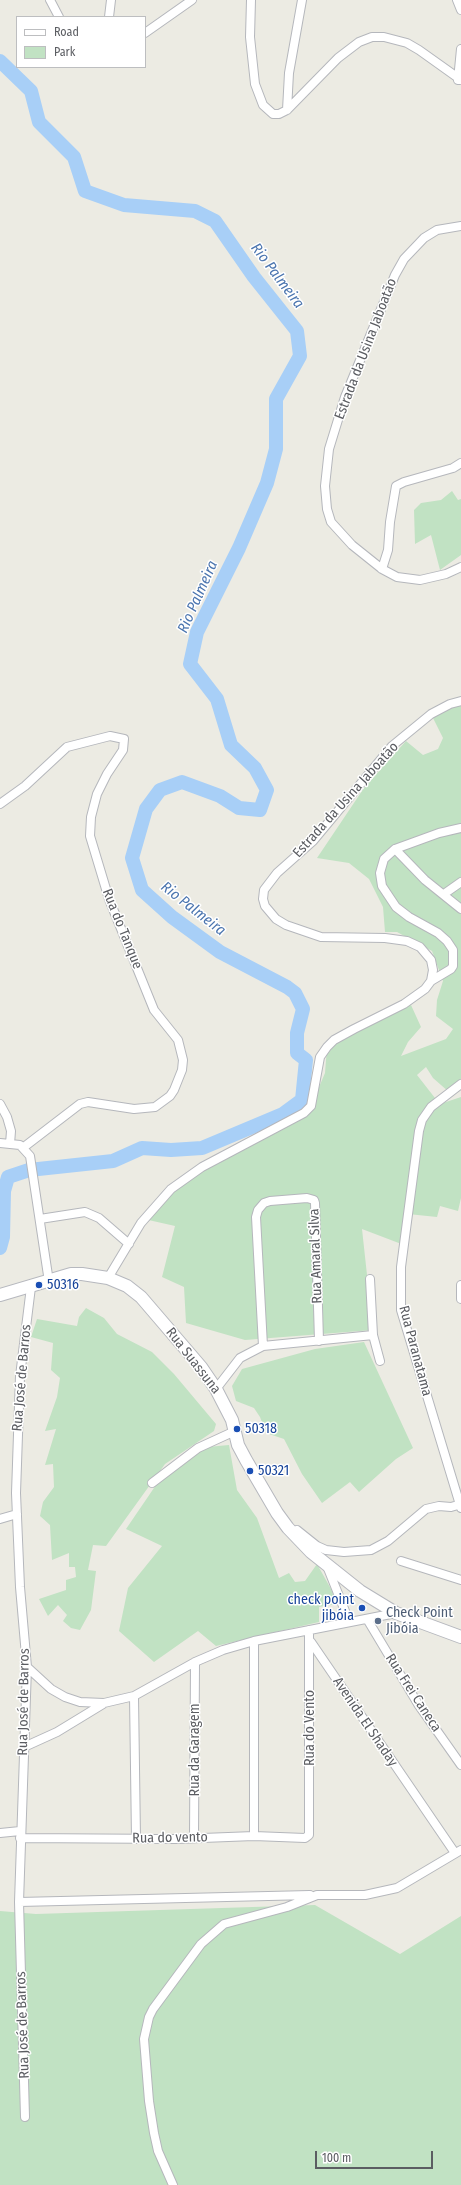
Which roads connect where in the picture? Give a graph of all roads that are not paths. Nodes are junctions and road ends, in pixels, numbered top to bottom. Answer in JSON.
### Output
{"nodes":[{"id":1,"x":50,"y":0,"type":"edge"},
{"id":2,"x":111,"y":0,"type":"edge"},
{"id":3,"x":192,"y":0,"type":"edge"},
{"id":4,"x":251,"y":0,"type":"edge"},
{"id":5,"x":302,"y":0,"type":"edge"},
{"id":6,"x":457,"y":0,"type":"edge"},
{"id":7,"x":461,"y":10,"type":"edge"},
{"id":8,"x":58,"y":16,"type":"edge"},
{"id":9,"x":109,"y":16,"type":"edge"},
{"id":10,"x":146,"y":32,"type":"edge"},
{"id":11,"x":461,"y":49,"type":"edge"},
{"id":12,"x":460,"y":80,"type":"edge"},
{"id":13,"x":287,"y":110,"type":"junction"},
{"id":14,"x":461,"y":226,"type":"edge"},
{"id":15,"x":461,"y":463,"type":"edge"},
{"id":16,"x":461,"y":567,"type":"edge"},
{"id":17,"x":382,"y":569,"type":"junction"},
{"id":18,"x":461,"y":701,"type":"edge"},
{"id":19,"x":0,"y":804,"type":"edge"},
{"id":20,"x":461,"y":828,"type":"edge"},
{"id":21,"x":395,"y":849,"type":"junction"},
{"id":22,"x":461,"y":882,"type":"edge"},
{"id":23,"x":444,"y":894,"type":"junction"},
{"id":24,"x":461,"y":909,"type":"edge"},
{"id":25,"x":431,"y":981,"type":"junction"},
{"id":26,"x":461,"y":1084,"type":"edge"},
{"id":27,"x":0,"y":1104,"type":"edge"},
{"id":28,"x":0,"y":1143,"type":"edge"},
{"id":29,"x":10,"y":1144,"type":"junction"},
{"id":30,"x":24,"y":1147,"type":"junction"},
{"id":31,"x":40,"y":1219,"type":"junction"},
{"id":32,"x":129,"y":1244,"type":"junction"},
{"id":33,"x":108,"y":1278,"type":"junction"},
{"id":34,"x":370,"y":1279,"type":"dead end"},
{"id":35,"x":49,"y":1282,"type":"junction"},
{"id":36,"x":461,"y":1285,"type":"edge"},
{"id":37,"x":32,"y":1287,"type":"junction"},
{"id":38,"x":2,"y":1295,"type":"edge"},
{"id":39,"x":461,"y":1299,"type":"edge"},
{"id":40,"x":373,"y":1335,"type":"junction"},
{"id":41,"x":319,"y":1341,"type":"junction"},
{"id":42,"x":263,"y":1346,"type":"junction"},
{"id":43,"x":380,"y":1361,"type":"dead end"},
{"id":44,"x":216,"y":1389,"type":"junction"},
{"id":45,"x":235,"y":1431,"type":"junction"},
{"id":46,"x":152,"y":1483,"type":"dead end"},
{"id":47,"x":461,"y":1506,"type":"edge"},
{"id":48,"x":277,"y":1513,"type":"junction"},
{"id":49,"x":17,"y":1514,"type":"junction"},
{"id":50,"x":0,"y":1519,"type":"edge"},
{"id":51,"x":401,"y":1561,"type":"dead end"},
{"id":52,"x":327,"y":1566,"type":"junction"},
{"id":53,"x":461,"y":1580,"type":"edge"},
{"id":54,"x":396,"y":1613,"type":"junction"},
{"id":55,"x":367,"y":1619,"type":"junction"},
{"id":56,"x":349,"y":1621,"type":"junction"},
{"id":57,"x":309,"y":1630,"type":"junction"},
{"id":58,"x":461,"y":1637,"type":"edge"},
{"id":59,"x":254,"y":1641,"type":"junction"},
{"id":60,"x":311,"y":1642,"type":"junction"},
{"id":61,"x":195,"y":1662,"type":"junction"},
{"id":62,"x":27,"y":1667,"type":"junction"},
{"id":63,"x":134,"y":1696,"type":"junction"},
{"id":64,"x":104,"y":1703,"type":"junction"},
{"id":65,"x":24,"y":1747,"type":"junction"},
{"id":66,"x":461,"y":1765,"type":"edge"},
{"id":67,"x":310,"y":1825,"type":"joint"},
{"id":68,"x":0,"y":1833,"type":"edge"},
{"id":69,"x":20,"y":1835,"type":"junction"},
{"id":70,"x":254,"y":1836,"type":"junction"},
{"id":71,"x":194,"y":1838,"type":"junction"},
{"id":72,"x":136,"y":1839,"type":"junction"},
{"id":73,"x":458,"y":1852,"type":"edge"},
{"id":74,"x":317,"y":1895,"type":"junction"},
{"id":75,"x":19,"y":1902,"type":"junction"},
{"id":76,"x":25,"y":2117,"type":"dead end"},
{"id":77,"x":173,"y":2185,"type":"edge"}],
"edges":[{"from":1,"to":8,"type":"street"},
{"from":2,"to":9,"type":"street"},
{"from":3,"to":10,"type":"street"},
{"from":4,"to":13,"type":"street"},
{"from":5,"to":13,"type":"street"},
{"from":6,"to":7,"type":"street"},
{"from":11,"to":12,"type":"street"},
{"from":12,"to":13,"type":"street"},
{"from":14,"to":17,"type":"street","name":"Estrada da Usina Jaboatão"},
{"from":15,"to":17,"type":"street"},
{"from":16,"to":17,"type":"street","name":"Estrada da Usina Jaboatão"},
{"from":18,"to":25,"type":"street","name":"Estrada da Usina Jaboatão"},
{"from":19,"to":30,"type":"street","name":"Rua do Tanque"},
{"from":20,"to":21,"type":"street"},
{"from":21,"to":23,"type":"street"},
{"from":21,"to":25,"type":"street"},
{"from":22,"to":23,"type":"street"},
{"from":23,"to":24,"type":"street"},
{"from":25,"to":32,"type":"street"},
{"from":26,"to":47,"type":"street","name":"Rua Paranatama"},
{"from":27,"to":29,"type":"street"},
{"from":28,"to":29,"type":"street"},
{"from":29,"to":30,"type":"street"},
{"from":30,"to":31,"type":"street"},
{"from":31,"to":32,"type":"street"},
{"from":31,"to":35,"type":"street"},
{"from":32,"to":33,"type":"street"},
{"from":33,"to":35,"type":"street","name":"Rua Suassuna"},
{"from":33,"to":44,"type":"street","name":"Rua Suassuna"},
{"from":34,"to":40,"type":"street"},
{"from":35,"to":37,"type":"street","name":"Rua Suassuna"},
{"from":36,"to":39,"type":"street"},
{"from":37,"to":38,"type":"street","name":"Rua Suassuna"},
{"from":37,"to":49,"type":"street","name":"Rua José de Barros"},
{"from":40,"to":41,"type":"street"},
{"from":40,"to":43,"type":"street"},
{"from":41,"to":42,"type":"street"},
{"from":41,"to":42,"type":"street","name":"Rua Amaral Silva"},
{"from":42,"to":44,"type":"street"},
{"from":44,"to":45,"type":"street","name":"Rua Suassuna"},
{"from":45,"to":46,"type":"street"},
{"from":45,"to":48,"type":"street","name":"Rua Suassuna"},
{"from":47,"to":48,"type":"street"},
{"from":48,"to":52,"type":"street","name":"Rua Suassuna"},
{"from":49,"to":50,"type":"street"},
{"from":49,"to":62,"type":"street","name":"Rua José de Barros"},
{"from":51,"to":53,"type":"street"},
{"from":52,"to":54,"type":"street","name":"Rua Suassuna"},
{"from":52,"to":56,"type":"street"},
{"from":54,"to":55,"type":"street"},
{"from":54,"to":58,"type":"street","name":"Rua Suassuna"},
{"from":55,"to":56,"type":"street"},
{"from":55,"to":66,"type":"street","name":"Rua Frei Caneca"},
{"from":56,"to":57,"type":"street"},
{"from":57,"to":59,"type":"street"},
{"from":57,"to":60,"type":"street","name":"Rua do Vento"},
{"from":59,"to":61,"type":"street"},
{"from":59,"to":70,"type":"street"},
{"from":60,"to":67,"type":"street","name":"Rua do Vento"},
{"from":60,"to":73,"type":"street","name":"Avenida El Shaday"},
{"from":61,"to":63,"type":"street"},
{"from":61,"to":71,"type":"street","name":"Rua da Garagem"},
{"from":62,"to":64,"type":"street"},
{"from":62,"to":65,"type":"street","name":"Rua José de Barros"},
{"from":63,"to":64,"type":"street"},
{"from":63,"to":72,"type":"street","name":"Rua do Vento"},
{"from":64,"to":65,"type":"street"},
{"from":65,"to":69,"type":"street","name":"Rua José de Barros"},
{"from":67,"to":70,"type":"street","name":"Rua do vento"},
{"from":68,"to":69,"type":"street"},
{"from":69,"to":72,"type":"street","name":"Rua do vento"},
{"from":69,"to":75,"type":"street","name":"Rua José de Barros"},
{"from":70,"to":71,"type":"street","name":"Rua do vento"},
{"from":71,"to":72,"type":"street","name":"Rua do vento"},
{"from":73,"to":74,"type":"street"},
{"from":74,"to":75,"type":"street"},
{"from":74,"to":77,"type":"street"},
{"from":75,"to":76,"type":"street","name":"Rua José de Barros"}]}
